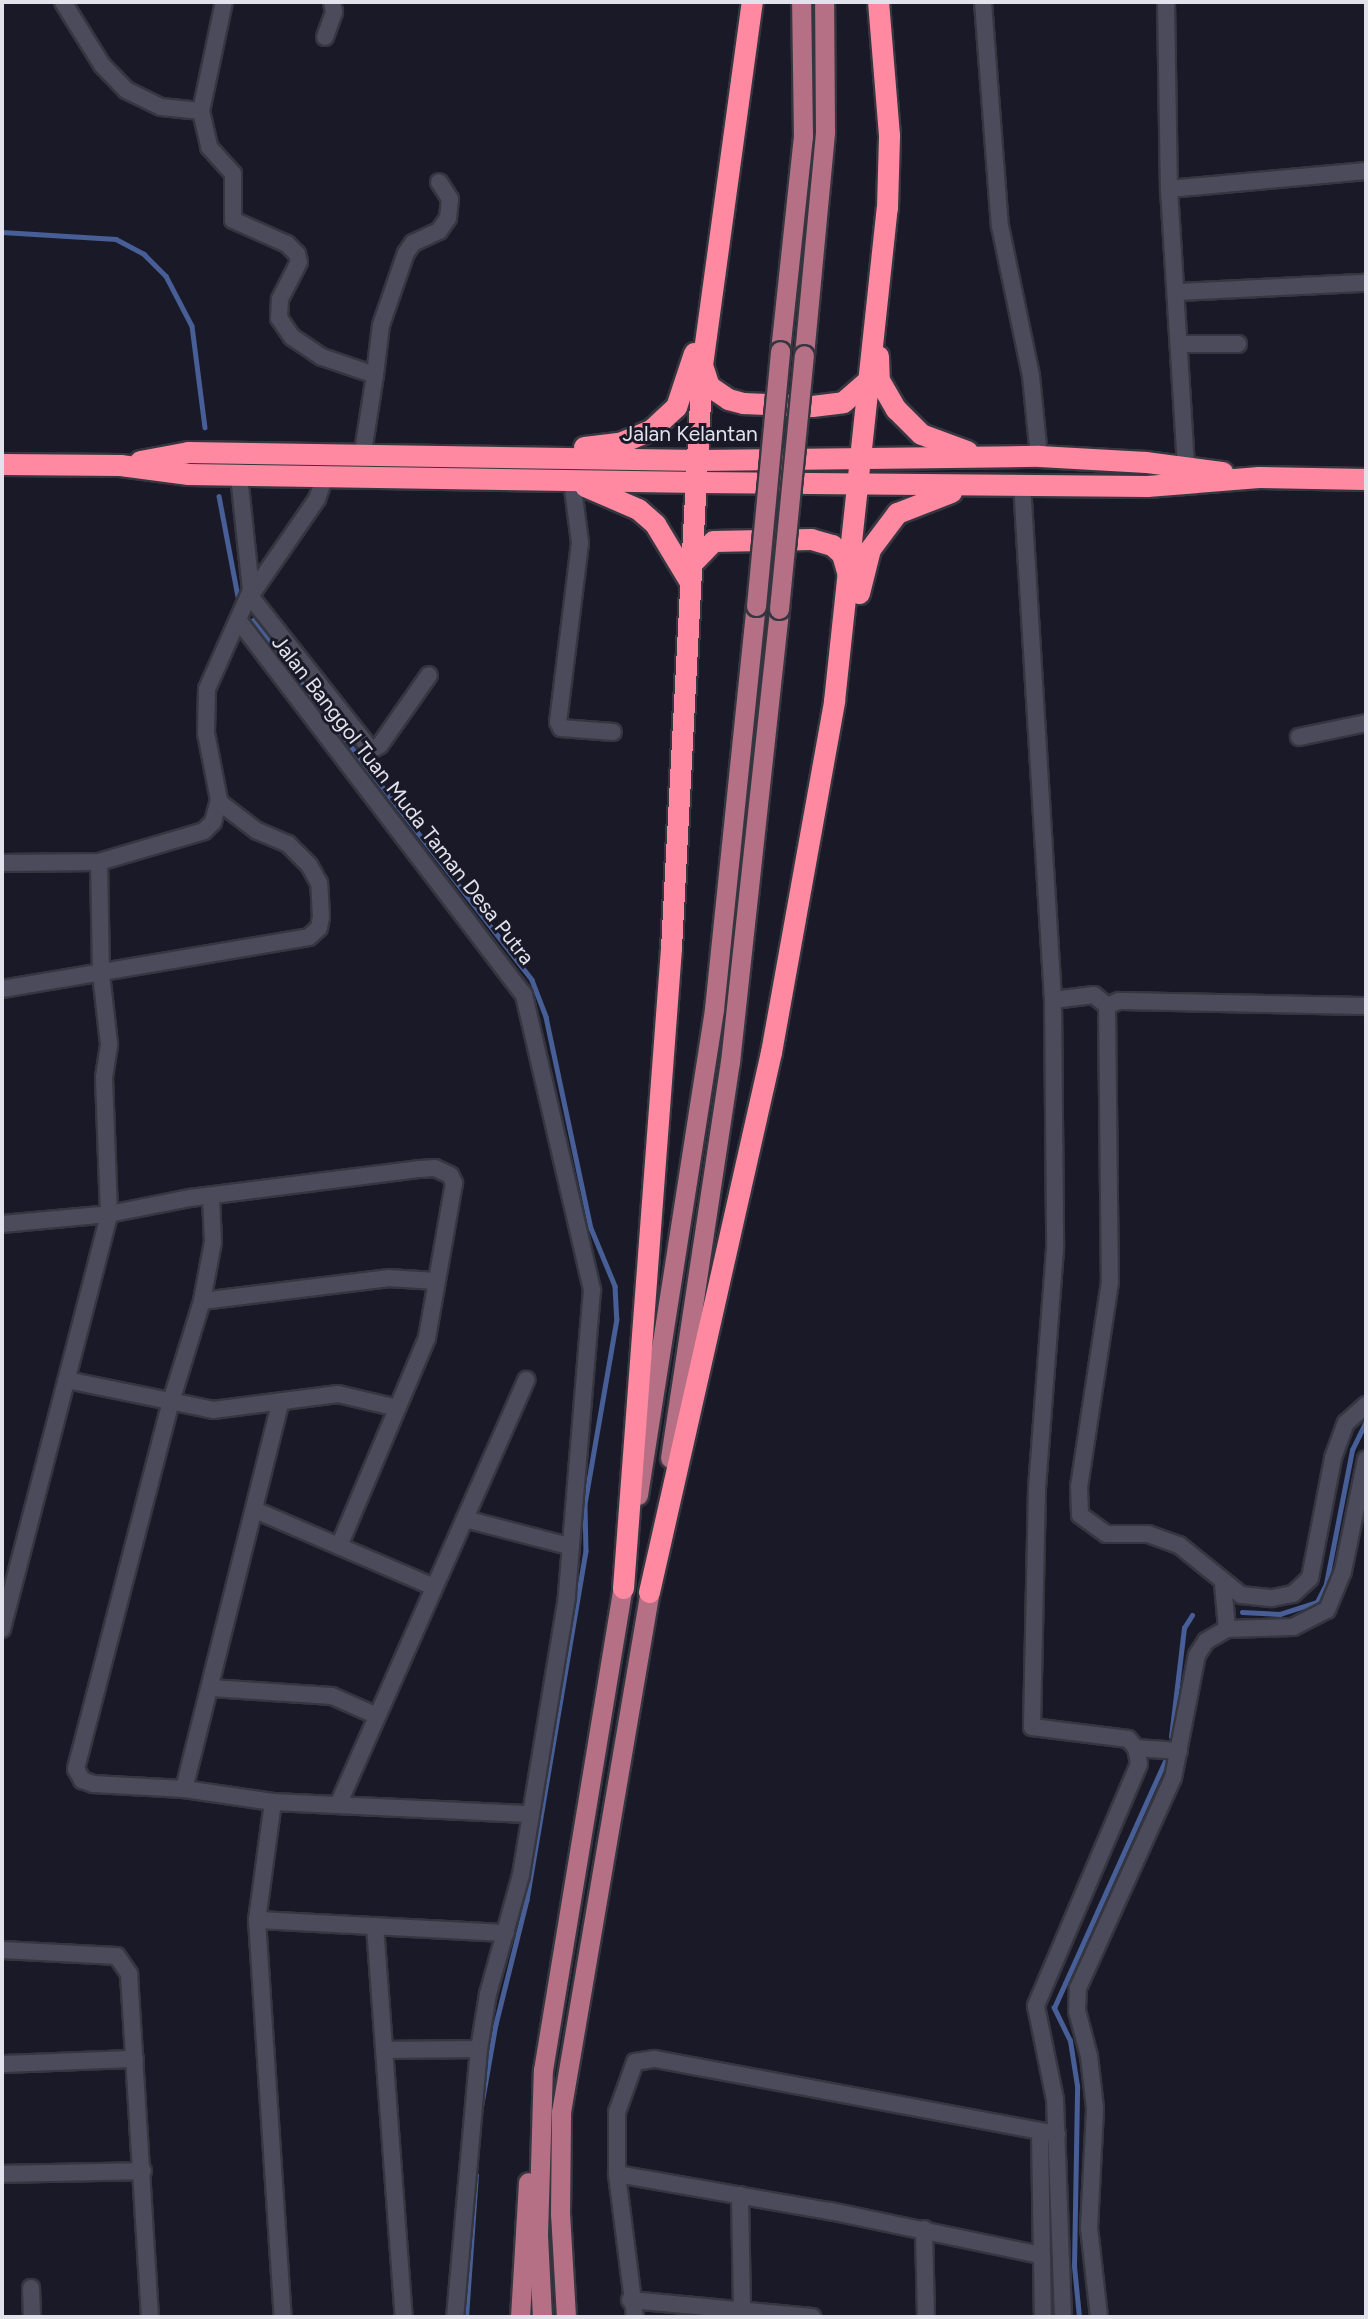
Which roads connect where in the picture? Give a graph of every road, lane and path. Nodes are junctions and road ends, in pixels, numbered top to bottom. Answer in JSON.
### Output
{"nodes":[{"id":1,"x":63,"y":2,"type":"edge"},
{"id":2,"x":224,"y":2,"type":"edge"},
{"id":3,"x":332,"y":2,"type":"edge"},
{"id":4,"x":752,"y":2,"type":"edge"},
{"id":5,"x":801,"y":2,"type":"edge"},
{"id":6,"x":824,"y":2,"type":"edge"},
{"id":7,"x":878,"y":2,"type":"edge"},
{"id":8,"x":983,"y":2,"type":"edge"},
{"id":9,"x":1166,"y":2,"type":"edge"},
{"id":10,"x":326,"y":37,"type":"dead end"},
{"id":11,"x":201,"y":111,"type":"junction"},
{"id":12,"x":1366,"y":171,"type":"edge"},
{"id":13,"x":439,"y":182,"type":"dead end"},
{"id":14,"x":1169,"y":189,"type":"junction"},
{"id":15,"x":1366,"y":283,"type":"edge"},
{"id":16,"x":878,"y":287,"type":"junction"},
{"id":17,"x":1179,"y":292,"type":"junction"},
{"id":18,"x":708,"y":310,"type":"junction"},
{"id":19,"x":1181,"y":344,"type":"junction"},
{"id":20,"x":1238,"y":344,"type":"dead end"},
{"id":21,"x":702,"y":365,"type":"junction"},
{"id":22,"x":375,"y":375,"type":"junction"},
{"id":23,"x":867,"y":381,"type":"junction"},
{"id":24,"x":363,"y":452,"type":"junction"},
{"id":25,"x":527,"y":456,"type":"junction"},
{"id":26,"x":1016,"y":456,"type":"junction"},
{"id":27,"x":1039,"y":456,"type":"junction"},
{"id":28,"x":857,"y":459,"type":"junction"},
{"id":29,"x":699,"y":460,"type":"junction"},
{"id":30,"x":2,"y":464,"type":"edge"},
{"id":31,"x":120,"y":465,"type":"junction"},
{"id":32,"x":1186,"y":466,"type":"junction"},
{"id":33,"x":239,"y":475,"type":"junction"},
{"id":34,"x":325,"y":476,"type":"junction"},
{"id":35,"x":1259,"y":477,"type":"junction"},
{"id":36,"x":1366,"y":479,"type":"edge"},
{"id":37,"x":572,"y":481,"type":"junction"},
{"id":38,"x":698,"y":482,"type":"junction"},
{"id":39,"x":855,"y":484,"type":"junction"},
{"id":40,"x":1022,"y":484,"type":"junction"},
{"id":41,"x":977,"y":485,"type":"junction"},
{"id":42,"x":691,"y":573,"type":"junction"},
{"id":43,"x":848,"y":577,"type":"junction"},
{"id":44,"x":250,"y":596,"type":"junction"},
{"id":45,"x":239,"y":621,"type":"junction"},
{"id":46,"x":429,"y":675,"type":"dead end"},
{"id":47,"x":834,"y":701,"type":"junction"},
{"id":48,"x":1366,"y":723,"type":"edge"},
{"id":49,"x":613,"y":732,"type":"dead end"},
{"id":50,"x":1299,"y":737,"type":"dead end"},
{"id":51,"x":219,"y":802,"type":"junction"},
{"id":52,"x":99,"y":862,"type":"junction"},
{"id":53,"x":2,"y":863,"type":"edge"},
{"id":54,"x":101,"y":974,"type":"junction"},
{"id":55,"x":2,"y":989,"type":"edge"},
{"id":56,"x":1057,"y":999,"type":"junction"},
{"id":57,"x":1107,"y":1006,"type":"junction"},
{"id":58,"x":1366,"y":1006,"type":"edge"},
{"id":59,"x":211,"y":1198,"type":"junction"},
{"id":60,"x":109,"y":1214,"type":"junction"},
{"id":61,"x":2,"y":1224,"type":"edge"},
{"id":62,"x":436,"y":1281,"type":"junction"},
{"id":63,"x":202,"y":1301,"type":"junction"},
{"id":64,"x":66,"y":1380,"type":"junction"},
{"id":65,"x":526,"y":1380,"type":"dead end"},
{"id":66,"x":281,"y":1404,"type":"junction"},
{"id":67,"x":170,"y":1405,"type":"junction"},
{"id":68,"x":1366,"y":1405,"type":"edge"},
{"id":69,"x":397,"y":1408,"type":"junction"},
{"id":70,"x":1366,"y":1459,"type":"edge"},
{"id":71,"x":255,"y":1510,"type":"junction"},
{"id":72,"x":465,"y":1519,"type":"junction"},
{"id":73,"x":339,"y":1546,"type":"junction"},
{"id":74,"x":569,"y":1546,"type":"junction"},
{"id":75,"x":1223,"y":1584,"type":"junction"},
{"id":76,"x":434,"y":1587,"type":"junction"},
{"id":77,"x":623,"y":1587,"type":"junction"},
{"id":78,"x":649,"y":1592,"type":"junction"},
{"id":79,"x":2,"y":1625,"type":"edge"},
{"id":80,"x":1227,"y":1629,"type":"junction"},
{"id":81,"x":211,"y":1688,"type":"junction"},
{"id":82,"x":375,"y":1715,"type":"junction"},
{"id":83,"x":1136,"y":1748,"type":"junction"},
{"id":84,"x":1179,"y":1751,"type":"junction"},
{"id":85,"x":184,"y":1789,"type":"junction"},
{"id":86,"x":273,"y":1802,"type":"junction"},
{"id":87,"x":338,"y":1805,"type":"junction"},
{"id":88,"x":531,"y":1814,"type":"junction"},
{"id":89,"x":257,"y":1920,"type":"junction"},
{"id":90,"x":375,"y":1926,"type":"junction"},
{"id":91,"x":506,"y":1933,"type":"junction"},
{"id":92,"x":2,"y":1950,"type":"edge"},
{"id":93,"x":479,"y":2049,"type":"junction"},
{"id":94,"x":383,"y":2050,"type":"junction"},
{"id":95,"x":135,"y":2059,"type":"junction"},
{"id":96,"x":2,"y":2064,"type":"edge"},
{"id":97,"x":542,"y":2070,"type":"junction"},
{"id":98,"x":1040,"y":2132,"type":"junction"},
{"id":99,"x":1057,"y":2134,"type":"junction"},
{"id":100,"x":142,"y":2171,"type":"junction"},
{"id":101,"x":2,"y":2174,"type":"edge"},
{"id":102,"x":617,"y":2174,"type":"junction"},
{"id":103,"x":740,"y":2195,"type":"junction"},
{"id":104,"x":924,"y":2229,"type":"junction"},
{"id":105,"x":1041,"y":2255,"type":"junction"},
{"id":106,"x":31,"y":2288,"type":"dead end"},
{"id":107,"x":563,"y":2288,"type":"junction"},
{"id":108,"x":630,"y":2300,"type":"junction"},
{"id":109,"x":742,"y":2311,"type":"junction"},
{"id":110,"x":32,"y":2317,"type":"edge"},
{"id":111,"x":150,"y":2317,"type":"edge"},
{"id":112,"x":283,"y":2317,"type":"edge"},
{"id":113,"x":404,"y":2317,"type":"edge"},
{"id":114,"x":455,"y":2317,"type":"edge"},
{"id":115,"x":520,"y":2317,"type":"edge"},
{"id":116,"x":541,"y":2317,"type":"edge"},
{"id":117,"x":566,"y":2317,"type":"edge"},
{"id":118,"x":573,"y":2317,"type":"edge"},
{"id":119,"x":635,"y":2317,"type":"edge"},
{"id":120,"x":812,"y":2317,"type":"edge"},
{"id":121,"x":926,"y":2317,"type":"edge"},
{"id":122,"x":1043,"y":2317,"type":"edge"},
{"id":123,"x":1063,"y":2317,"type":"edge"},
{"id":124,"x":1099,"y":2317,"type":"edge"}],
"edges":[{"from":1,"to":11,"type":"street"},
{"from":2,"to":11,"type":"street"},
{"from":3,"to":10,"type":"street"},
{"from":4,"to":18,"type":"highway"},
{"from":5,"to":77,"type":"main road","bridge":true},
{"from":6,"to":78,"type":"main road","bridge":true},
{"from":7,"to":16,"type":"highway"},
{"from":8,"to":27,"type":"street"},
{"from":9,"to":14,"type":"street"},
{"from":11,"to":22,"type":"street"},
{"from":12,"to":14,"type":"street"},
{"from":13,"to":22,"type":"street"},
{"from":14,"to":17,"type":"street"},
{"from":15,"to":17,"type":"street"},
{"from":16,"to":23,"type":"highway"},
{"from":16,"to":26,"type":"highway"},
{"from":17,"to":19,"type":"street"},
{"from":18,"to":21,"type":"highway"},
{"from":18,"to":25,"type":"highway"},
{"from":19,"to":20,"type":"street"},
{"from":19,"to":32,"type":"street"},
{"from":21,"to":23,"type":"highway"},
{"from":21,"to":29,"type":"highway"},
{"from":22,"to":24,"type":"street"},
{"from":23,"to":28,"type":"highway"},
{"from":24,"to":25,"type":"highway","name":"Jalan Kelantan"},
{"from":24,"to":31,"type":"highway","name":"Jalan Kelantan"},
{"from":25,"to":29,"type":"highway","name":"Jalan Kelantan"},
{"from":26,"to":27,"type":"highway","name":"Jalan Kelantan"},
{"from":26,"to":28,"type":"highway","name":"Jalan Kelantan"},
{"from":27,"to":32,"type":"highway","name":"Jalan Kelantan"},
{"from":28,"to":29,"type":"highway","name":"Jalan Kelantan"},
{"from":28,"to":39,"type":"highway"},
{"from":29,"to":38,"type":"highway"},
{"from":30,"to":31,"type":"highway","name":"Jalan Kelantan"},
{"from":31,"to":33,"type":"highway","name":"Jalan Kelantan"},
{"from":32,"to":35,"type":"highway","name":"Jalan Kelantan"},
{"from":33,"to":34,"type":"highway","name":"Jalan Kelantan"},
{"from":33,"to":44,"type":"street"},
{"from":34,"to":37,"type":"highway","name":"Jalan Kelantan"},
{"from":34,"to":44,"type":"street"},
{"from":35,"to":36,"type":"highway","name":"Jalan Kelantan"},
{"from":35,"to":40,"type":"highway","name":"Jalan Kelantan"},
{"from":37,"to":38,"type":"highway","name":"Jalan Kelantan"},
{"from":37,"to":42,"type":"highway"},
{"from":37,"to":49,"type":"street"},
{"from":38,"to":39,"type":"highway","name":"Jalan Kelantan"},
{"from":38,"to":42,"type":"highway"},
{"from":39,"to":41,"type":"highway","name":"Jalan Kelantan"},
{"from":39,"to":43,"type":"highway"},
{"from":40,"to":41,"type":"highway","name":"Jalan Kelantan"},
{"from":40,"to":56,"type":"street"},
{"from":41,"to":47,"type":"highway"},
{"from":42,"to":43,"type":"highway"},
{"from":42,"to":77,"type":"highway"},
{"from":43,"to":47,"type":"highway"},
{"from":44,"to":45,"type":"street"},
{"from":44,"to":46,"type":"street"},
{"from":45,"to":51,"type":"street"},
{"from":45,"to":74,"type":"street","name":"Jalan Banggol Tuan Muda Taman Desa Putra"},
{"from":47,"to":78,"type":"highway"},
{"from":48,"to":50,"type":"street"},
{"from":51,"to":52,"type":"street"},
{"from":51,"to":54,"type":"street"},
{"from":52,"to":53,"type":"street"},
{"from":52,"to":54,"type":"street"},
{"from":54,"to":55,"type":"street"},
{"from":54,"to":60,"type":"street"},
{"from":56,"to":57,"type":"street"},
{"from":56,"to":83,"type":"street"},
{"from":57,"to":58,"type":"street"},
{"from":57,"to":75,"type":"street"},
{"from":59,"to":60,"type":"street"},
{"from":59,"to":62,"type":"street"},
{"from":59,"to":63,"type":"street"},
{"from":60,"to":61,"type":"street"},
{"from":60,"to":64,"type":"street"},
{"from":62,"to":63,"type":"street"},
{"from":62,"to":69,"type":"street"},
{"from":63,"to":67,"type":"street"},
{"from":64,"to":67,"type":"street"},
{"from":64,"to":79,"type":"street"},
{"from":65,"to":72,"type":"street"},
{"from":66,"to":67,"type":"street"},
{"from":66,"to":69,"type":"street"},
{"from":66,"to":71,"type":"street"},
{"from":67,"to":85,"type":"street"},
{"from":68,"to":75,"type":"street"},
{"from":69,"to":73,"type":"street"},
{"from":70,"to":80,"type":"street"},
{"from":71,"to":73,"type":"street"},
{"from":71,"to":81,"type":"street"},
{"from":72,"to":74,"type":"street"},
{"from":72,"to":76,"type":"street"},
{"from":73,"to":76,"type":"street"},
{"from":74,"to":88,"type":"street","name":"Jalan Banggol Tuan Muda Taman Desa Putra"},
{"from":75,"to":80,"type":"street"},
{"from":76,"to":82,"type":"street"},
{"from":77,"to":97,"type":"main road"},
{"from":78,"to":107,"type":"main road"},
{"from":80,"to":84,"type":"street"},
{"from":81,"to":82,"type":"street"},
{"from":81,"to":85,"type":"street"},
{"from":82,"to":87,"type":"street"},
{"from":83,"to":84,"type":"street"},
{"from":83,"to":99,"type":"street"},
{"from":84,"to":124,"type":"street"},
{"from":85,"to":86,"type":"street"},
{"from":86,"to":87,"type":"street"},
{"from":86,"to":89,"type":"street"},
{"from":87,"to":88,"type":"street"},
{"from":88,"to":91,"type":"street","name":"Jalan Banggol Tuan Muda Taman Desa Putra"},
{"from":89,"to":90,"type":"street"},
{"from":89,"to":112,"type":"street"},
{"from":90,"to":91,"type":"street"},
{"from":90,"to":94,"type":"street"},
{"from":91,"to":93,"type":"street","name":"Jalan Banggol Tuan Muda Taman Desa Putra"},
{"from":92,"to":95,"type":"street"},
{"from":93,"to":94,"type":"street"},
{"from":93,"to":114,"type":"street","name":"Jalan Banggol Tuan Muda Taman Desa Putra"},
{"from":94,"to":113,"type":"street"},
{"from":95,"to":96,"type":"street"},
{"from":95,"to":100,"type":"street"},
{"from":97,"to":115,"type":"main road"},
{"from":97,"to":116,"type":"main road"},
{"from":98,"to":99,"type":"street"},
{"from":98,"to":102,"type":"street"},
{"from":98,"to":105,"type":"street"},
{"from":99,"to":123,"type":"street"},
{"from":100,"to":101,"type":"street"},
{"from":100,"to":111,"type":"street"},
{"from":102,"to":103,"type":"street"},
{"from":102,"to":108,"type":"street"},
{"from":103,"to":104,"type":"street"},
{"from":103,"to":109,"type":"street"},
{"from":104,"to":105,"type":"street"},
{"from":104,"to":121,"type":"street"},
{"from":105,"to":122,"type":"street"},
{"from":106,"to":110,"type":"street"},
{"from":107,"to":117,"type":"main road"},
{"from":107,"to":118,"type":"main road"},
{"from":108,"to":109,"type":"street"},
{"from":108,"to":119,"type":"street"},
{"from":109,"to":120,"type":"street"}]}
